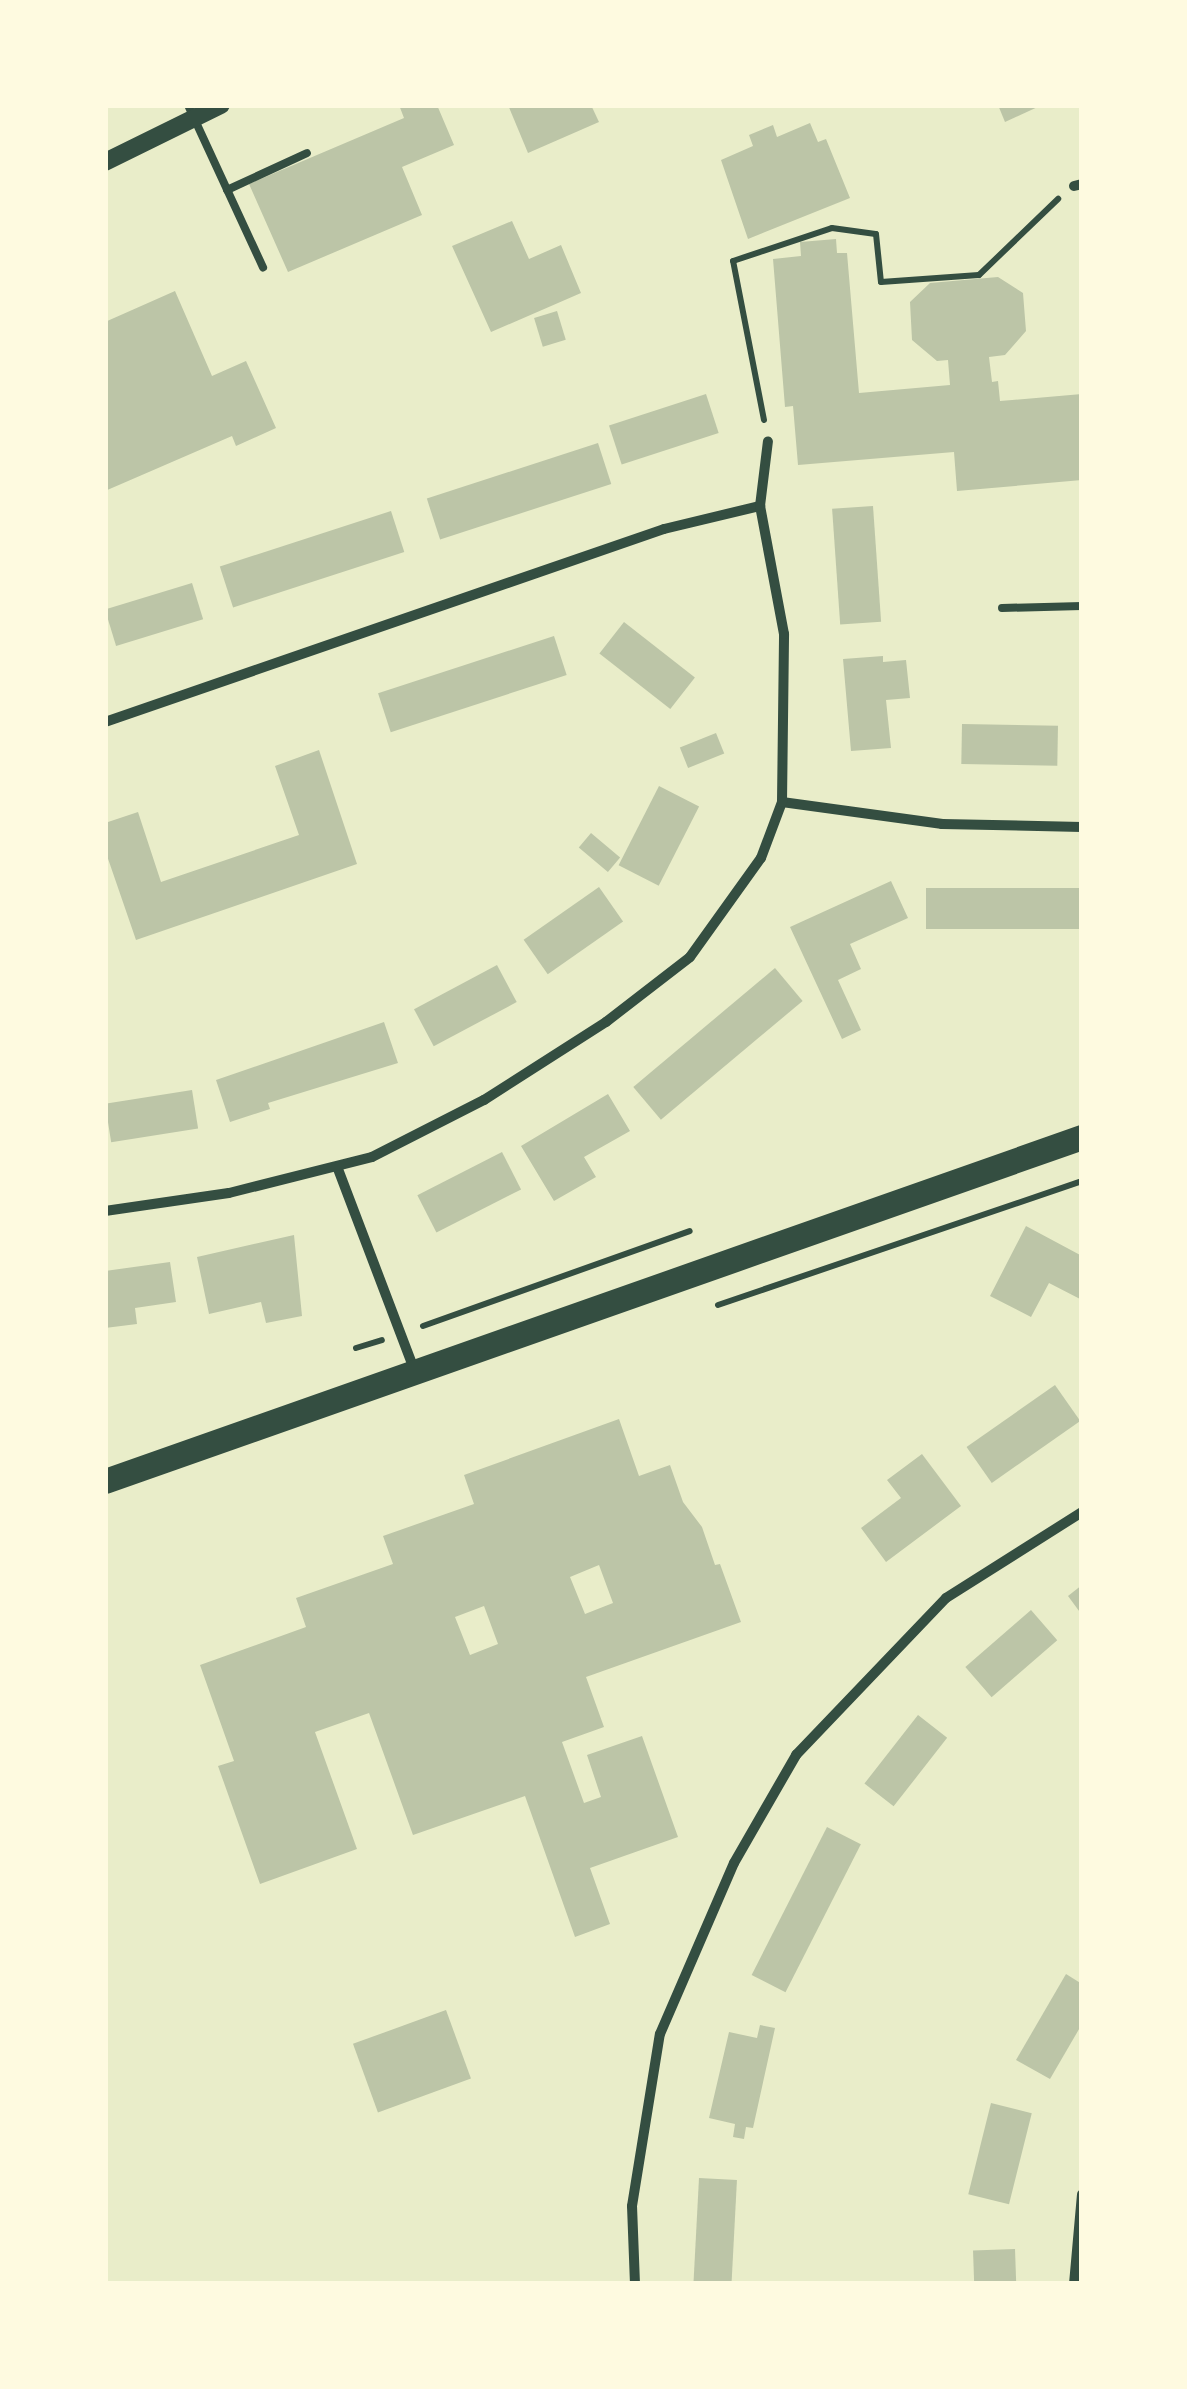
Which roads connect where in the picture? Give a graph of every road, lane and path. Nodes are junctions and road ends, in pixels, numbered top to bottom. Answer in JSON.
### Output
{"nodes":[{"id":1,"x":221,"y":105,"type":"edge"},
{"id":2,"x":190,"y":112,"type":"edge"},
{"id":3,"x":307,"y":154,"type":"dead end"},
{"id":4,"x":105,"y":162,"type":"edge"},
{"id":5,"x":1078,"y":185,"type":"edge"},
{"id":6,"x":227,"y":190,"type":"junction"},
{"id":7,"x":263,"y":267,"type":"dead end"},
{"id":8,"x":768,"y":441,"type":"joint"},
{"id":9,"x":760,"y":506,"type":"junction"},
{"id":10,"x":1082,"y":606,"type":"edge"},
{"id":11,"x":1002,"y":608,"type":"dead end"},
{"id":12,"x":105,"y":722,"type":"edge"},
{"id":13,"x":782,"y":802,"type":"junction"},
{"id":14,"x":1082,"y":828,"type":"edge"},
{"id":15,"x":1082,"y":1137,"type":"edge"},
{"id":16,"x":338,"y":1169,"type":"junction"},
{"id":17,"x":1082,"y":1181,"type":"edge"},
{"id":18,"x":105,"y":1211,"type":"edge"},
{"id":19,"x":690,"y":1231,"type":"dead end"},
{"id":20,"x":718,"y":1304,"type":"dead end"},
{"id":21,"x":439,"y":1320,"type":"dead end"},
{"id":22,"x":416,"y":1375,"type":"junction"},
{"id":23,"x":105,"y":1481,"type":"edge"},
{"id":24,"x":1082,"y":1512,"type":"edge"},
{"id":25,"x":1082,"y":2194,"type":"edge"},
{"id":26,"x":635,"y":2284,"type":"edge"},
{"id":27,"x":1074,"y":2284,"type":"edge"}],
"edges":[{"from":1,"to":2,"type":"street"},
{"from":2,"to":4,"type":"street"},
{"from":2,"to":6,"type":"lane"},
{"from":3,"to":6,"type":"lane"},
{"from":5,"to":8,"type":"path"},
{"from":6,"to":7,"type":"lane"},
{"from":8,"to":9,"type":"street"},
{"from":9,"to":12,"type":"street"},
{"from":9,"to":13,"type":"street"},
{"from":10,"to":11,"type":"lane"},
{"from":13,"to":14,"type":"street"},
{"from":13,"to":16,"type":"street"},
{"from":15,"to":22,"type":"main road"},
{"from":16,"to":18,"type":"street"},
{"from":16,"to":22,"type":"street"},
{"from":17,"to":20,"type":"path"},
{"from":19,"to":21,"type":"path"},
{"from":22,"to":23,"type":"main road"},
{"from":24,"to":26,"type":"street"},
{"from":25,"to":27,"type":"street"}]}
